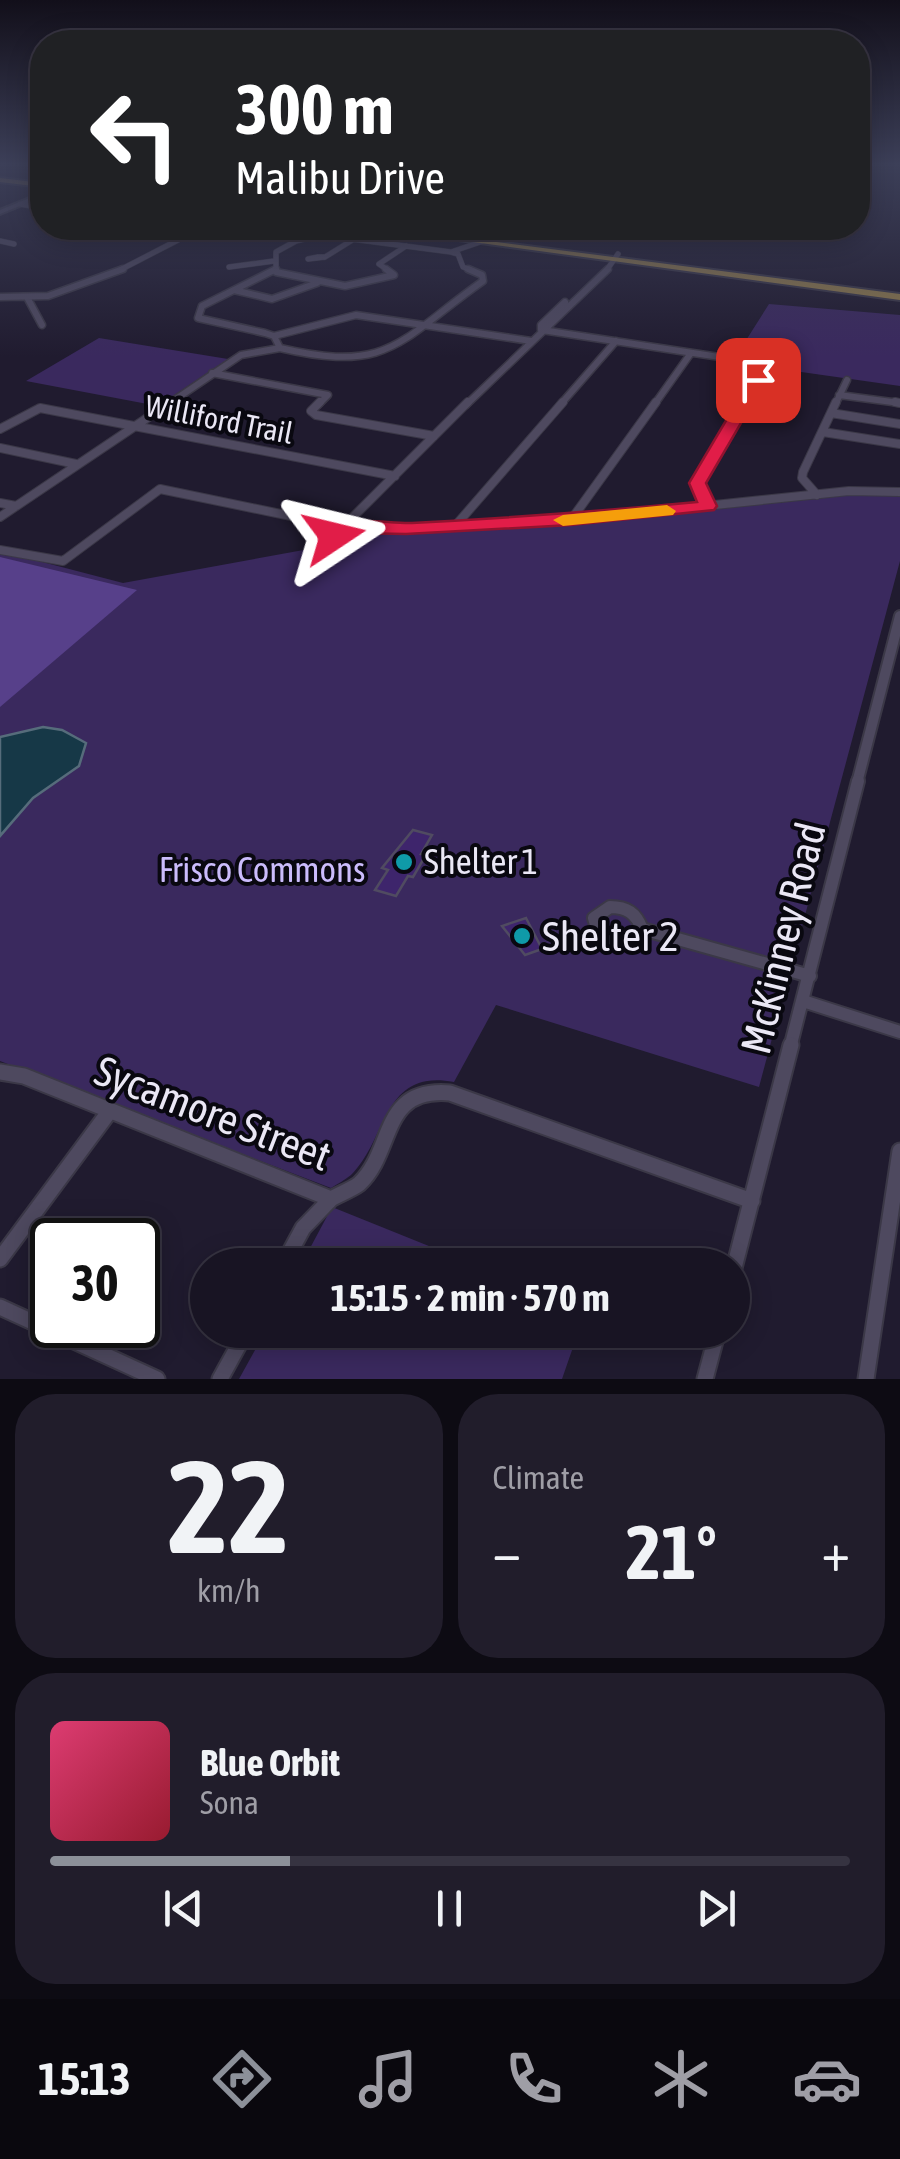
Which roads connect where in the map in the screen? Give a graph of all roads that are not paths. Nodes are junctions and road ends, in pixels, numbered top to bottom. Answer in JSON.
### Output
{"nodes":[{"id":1,"x":177,"y":240,"type":"edge"},
{"id":2,"x":298,"y":240,"type":"edge"},
{"id":3,"x":352,"y":240,"type":"edge"},
{"id":4,"x":370,"y":240,"type":"edge"},
{"id":5,"x":480,"y":240,"type":"edge"},
{"id":6,"x":483,"y":240,"type":"edge"},
{"id":7,"x":489,"y":241,"type":"junction"},
{"id":8,"x":0,"y":242,"type":"edge"},
{"id":9,"x":14,"y":244,"type":"dead end"},
{"id":10,"x":407,"y":245,"type":"junction"},
{"id":11,"x":454,"y":253,"type":"junction"},
{"id":12,"x":324,"y":257,"type":"dead end"},
{"id":13,"x":615,"y":257,"type":"junction"},
{"id":14,"x":274,"y":261,"type":"junction"},
{"id":15,"x":229,"y":267,"type":"dead end"},
{"id":16,"x":276,"y":272,"type":"junction"},
{"id":17,"x":318,"y":282,"type":"junction"},
{"id":18,"x":234,"y":290,"type":"junction"},
{"id":19,"x":898,"y":292,"type":"edge"},
{"id":20,"x":0,"y":297,"type":"edge"},
{"id":21,"x":28,"y":299,"type":"junction"},
{"id":22,"x":426,"y":324,"type":"junction"},
{"id":23,"x":42,"y":325,"type":"dead end"},
{"id":24,"x":541,"y":330,"type":"junction"},
{"id":25,"x":274,"y":336,"type":"junction"},
{"id":26,"x":531,"y":340,"type":"junction"},
{"id":27,"x":616,"y":341,"type":"junction"},
{"id":28,"x":280,"y":348,"type":"junction"},
{"id":29,"x":691,"y":352,"type":"junction"},
{"id":30,"x":212,"y":373,"type":"junction"},
{"id":31,"x":846,"y":380,"type":"dead end"},
{"id":32,"x":839,"y":395,"type":"junction"},
{"id":33,"x":900,"y":403,"type":"edge"},
{"id":34,"x":831,"y":413,"type":"junction"},
{"id":35,"x":900,"y":424,"type":"edge"},
{"id":36,"x":130,"y":426,"type":"junction"},
{"id":37,"x":0,"y":429,"type":"edge"},
{"id":38,"x":824,"y":432,"type":"junction"},
{"id":39,"x":434,"y":436,"type":"junction"},
{"id":40,"x":900,"y":444,"type":"edge"},
{"id":41,"x":0,"y":448,"type":"edge"},
{"id":42,"x":76,"y":464,"type":"junction"},
{"id":43,"x":395,"y":476,"type":"junction"},
{"id":44,"x":900,"y":492,"type":"edge"},
{"id":45,"x":817,"y":494,"type":"junction"},
{"id":46,"x":0,"y":502,"type":"edge"},
{"id":47,"x":16,"y":506,"type":"junction"},
{"id":48,"x":708,"y":506,"type":"junction"},
{"id":49,"x":0,"y":518,"type":"edge"},
{"id":50,"x":571,"y":520,"type":"junction"},
{"id":51,"x":456,"y":526,"type":"junction"},
{"id":52,"x":344,"y":527,"type":"junction"},
{"id":53,"x":334,"y":536,"type":"dead end"},
{"id":54,"x":0,"y":550,"type":"edge"},
{"id":55,"x":900,"y":616,"type":"edge"},
{"id":56,"x":642,"y":929,"type":"dead end"},
{"id":57,"x":810,"y":976,"type":"junction"},
{"id":58,"x":804,"y":1001,"type":"junction"},
{"id":59,"x":900,"y":1032,"type":"edge"},
{"id":60,"x":0,"y":1072,"type":"edge"},
{"id":61,"x":109,"y":1112,"type":"junction"},
{"id":62,"x":900,"y":1150,"type":"edge"},
{"id":63,"x":331,"y":1199,"type":"junction"},
{"id":64,"x":752,"y":1202,"type":"junction"},
{"id":65,"x":894,"y":1228,"type":"edge"},
{"id":66,"x":293,"y":1248,"type":"edge"},
{"id":67,"x":740,"y":1248,"type":"edge"},
{"id":68,"x":0,"y":1260,"type":"edge"},
{"id":69,"x":0,"y":1307,"type":"edge"},
{"id":70,"x":237,"y":1348,"type":"edge"},
{"id":71,"x":714,"y":1348,"type":"edge"},
{"id":72,"x":157,"y":1379,"type":"edge"},
{"id":73,"x":220,"y":1379,"type":"edge"},
{"id":74,"x":706,"y":1379,"type":"edge"},
{"id":75,"x":866,"y":1379,"type":"edge"}],
"edges":[{"from":1,"to":21,"type":"street"},
{"from":2,"to":14,"type":"street"},
{"from":3,"to":12,"type":"street"},
{"from":4,"to":10,"type":"street"},
{"from":5,"to":7,"type":"main road"},
{"from":6,"to":7,"type":"main road"},
{"from":7,"to":11,"type":"street"},
{"from":7,"to":13,"type":"main road"},
{"from":8,"to":9,"type":"street"},
{"from":10,"to":11,"type":"street"},
{"from":10,"to":17,"type":"street"},
{"from":11,"to":22,"type":"street"},
{"from":13,"to":19,"type":"main road"},
{"from":13,"to":24,"type":"street"},
{"from":14,"to":15,"type":"street"},
{"from":14,"to":16,"type":"street"},
{"from":16,"to":17,"type":"street"},
{"from":16,"to":18,"type":"street"},
{"from":17,"to":18,"type":"street"},
{"from":18,"to":25,"type":"street"},
{"from":20,"to":21,"type":"street"},
{"from":21,"to":23,"type":"street"},
{"from":22,"to":25,"type":"street"},
{"from":22,"to":26,"type":"street"},
{"from":22,"to":28,"type":"street"},
{"from":24,"to":26,"type":"street"},
{"from":24,"to":27,"type":"street"},
{"from":25,"to":28,"type":"street"},
{"from":26,"to":39,"type":"street"},
{"from":27,"to":29,"type":"street"},
{"from":27,"to":51,"type":"street"},
{"from":28,"to":30,"type":"street"},
{"from":29,"to":48,"type":"street"},
{"from":29,"to":50,"type":"street"},
{"from":30,"to":36,"type":"street"},
{"from":30,"to":39,"type":"street"},
{"from":31,"to":32,"type":"street"},
{"from":32,"to":33,"type":"street"},
{"from":32,"to":34,"type":"street"},
{"from":34,"to":35,"type":"street"},
{"from":34,"to":38,"type":"street"},
{"from":36,"to":37,"type":"street","name":"Williford Trail"},
{"from":36,"to":42,"type":"street"},
{"from":36,"to":43,"type":"street","name":"Williford Trail"},
{"from":38,"to":40,"type":"street"},
{"from":38,"to":45,"type":"street"},
{"from":39,"to":43,"type":"street"},
{"from":41,"to":42,"type":"street"},
{"from":42,"to":47,"type":"street"},
{"from":43,"to":52,"type":"street"},
{"from":44,"to":45,"type":"street"},
{"from":45,"to":48,"type":"street"},
{"from":46,"to":47,"type":"street"},
{"from":47,"to":49,"type":"street"},
{"from":48,"to":50,"type":"street"},
{"from":50,"to":51,"type":"street"},
{"from":51,"to":52,"type":"street"},
{"from":52,"to":53,"type":"street"},
{"from":52,"to":54,"type":"street"},
{"from":55,"to":57,"type":"street","name":"McKinney Road"},
{"from":56,"to":57,"type":"street"},
{"from":57,"to":58,"type":"street","name":"McKinney Road"},
{"from":58,"to":59,"type":"street"},
{"from":58,"to":64,"type":"street","name":"McKinney Road"},
{"from":60,"to":61,"type":"street","name":"Sycamore Street"},
{"from":61,"to":63,"type":"street","name":"Sycamore Street"},
{"from":61,"to":68,"type":"street"},
{"from":62,"to":65,"type":"street"},
{"from":63,"to":64,"type":"street","name":"Sycamore Street"},
{"from":63,"to":66,"type":"street"},
{"from":64,"to":67,"type":"street","name":"McKinney Road"},
{"from":65,"to":75,"type":"street"},
{"from":69,"to":72,"type":"street"},
{"from":70,"to":73,"type":"street"},
{"from":71,"to":74,"type":"street"}]}
